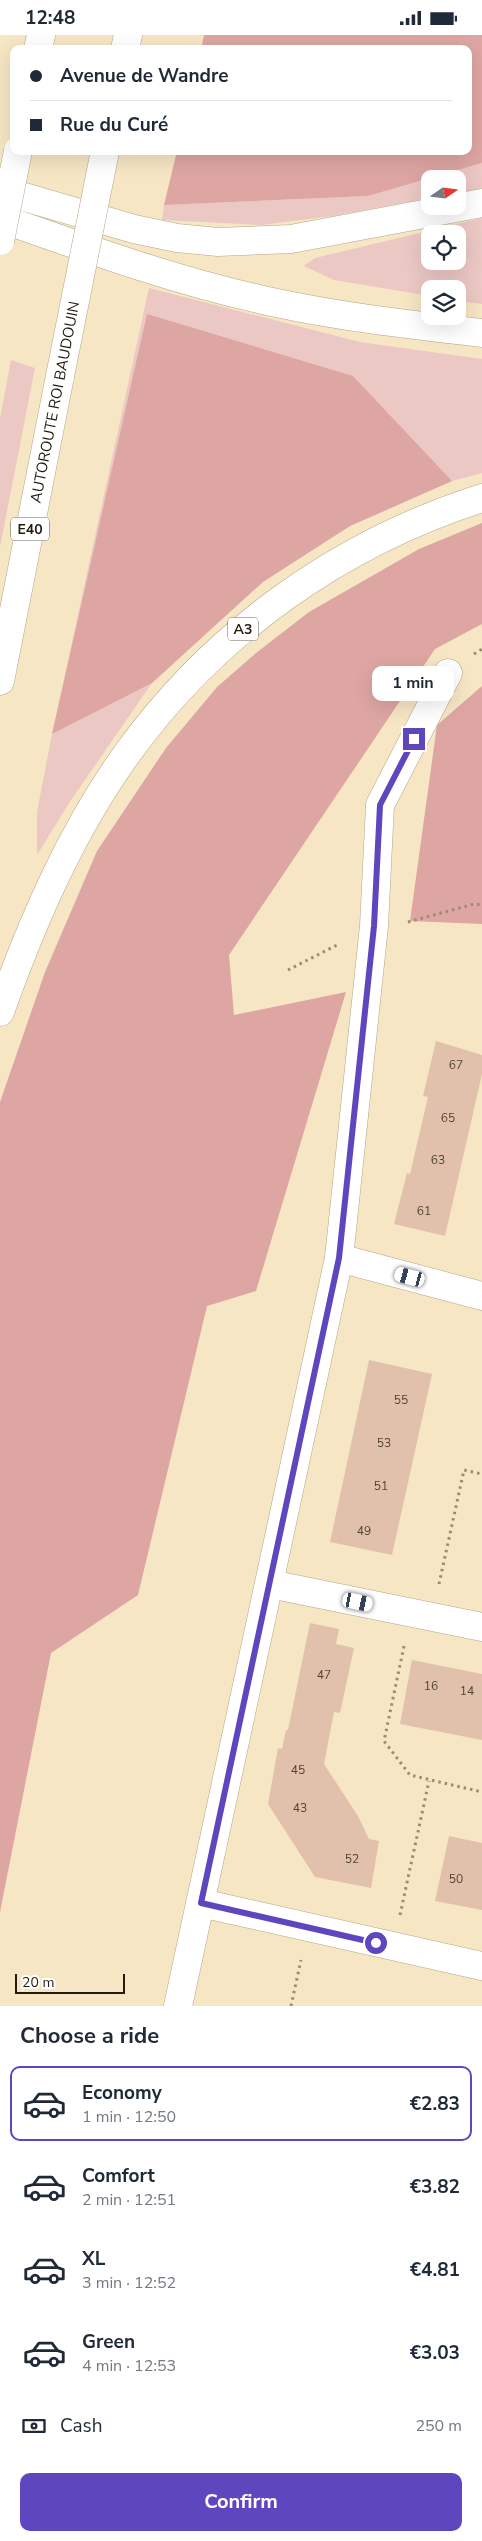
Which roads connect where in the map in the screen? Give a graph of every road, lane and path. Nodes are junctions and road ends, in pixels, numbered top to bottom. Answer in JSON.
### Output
{"nodes":[{"id":1,"x":17,"y":155,"type":"edge"},
{"id":2,"x":103,"y":155,"type":"edge"},
{"id":3,"x":0,"y":189,"type":"edge"},
{"id":4,"x":482,"y":203,"type":"edge"},
{"id":5,"x":0,"y":218,"type":"edge"},
{"id":6,"x":0,"y":241,"type":"edge"},
{"id":7,"x":482,"y":333,"type":"edge"},
{"id":8,"x":482,"y":498,"type":"edge"},
{"id":9,"x":448,"y":673,"type":"dead end"},
{"id":10,"x":0,"y":681,"type":"edge"},
{"id":11,"x":0,"y":1012,"type":"edge"},
{"id":12,"x":339,"y":1258,"type":"junction"},
{"id":13,"x":482,"y":1296,"type":"edge"},
{"id":14,"x":482,"y":1474,"type":"edge"},
{"id":15,"x":270,"y":1584,"type":"junction"},
{"id":16,"x":421,"y":1615,"type":"junction"},
{"id":17,"x":482,"y":1627,"type":"edge"},
{"id":18,"x":429,"y":1781,"type":"junction"},
{"id":19,"x":482,"y":1792,"type":"edge"},
{"id":20,"x":201,"y":1903,"type":"junction"},
{"id":21,"x":308,"y":1927,"type":"junction"},
{"id":22,"x":394,"y":1947,"type":"junction"},
{"id":23,"x":482,"y":1966,"type":"edge"},
{"id":24,"x":178,"y":2006,"type":"edge"},
{"id":25,"x":291,"y":2006,"type":"edge"}],
"edges":[{"from":1,"to":6,"type":"main road","bridge":true},
{"from":2,"to":10,"type":"main road","name":"AUTOROUTE ROI BAUDOUIN","number":"E40","bridge":true},
{"from":3,"to":4,"type":"main road"},
{"from":5,"to":7,"type":"main road"},
{"from":8,"to":11,"type":"main road","number":"A3"},
{"from":9,"to":12,"type":"main road"},
{"from":12,"to":13,"type":"main road"},
{"from":12,"to":15,"type":"main road"},
{"from":14,"to":16,"type":"path"},
{"from":15,"to":16,"type":"main road"},
{"from":15,"to":20,"type":"main road"},
{"from":16,"to":17,"type":"main road"},
{"from":16,"to":18,"type":"path"},
{"from":18,"to":19,"type":"path"},
{"from":18,"to":22,"type":"path"},
{"from":20,"to":21,"type":"main road"},
{"from":20,"to":24,"type":"main road"},
{"from":21,"to":22,"type":"main road"},
{"from":21,"to":25,"type":"path"},
{"from":22,"to":23,"type":"main road"}]}
